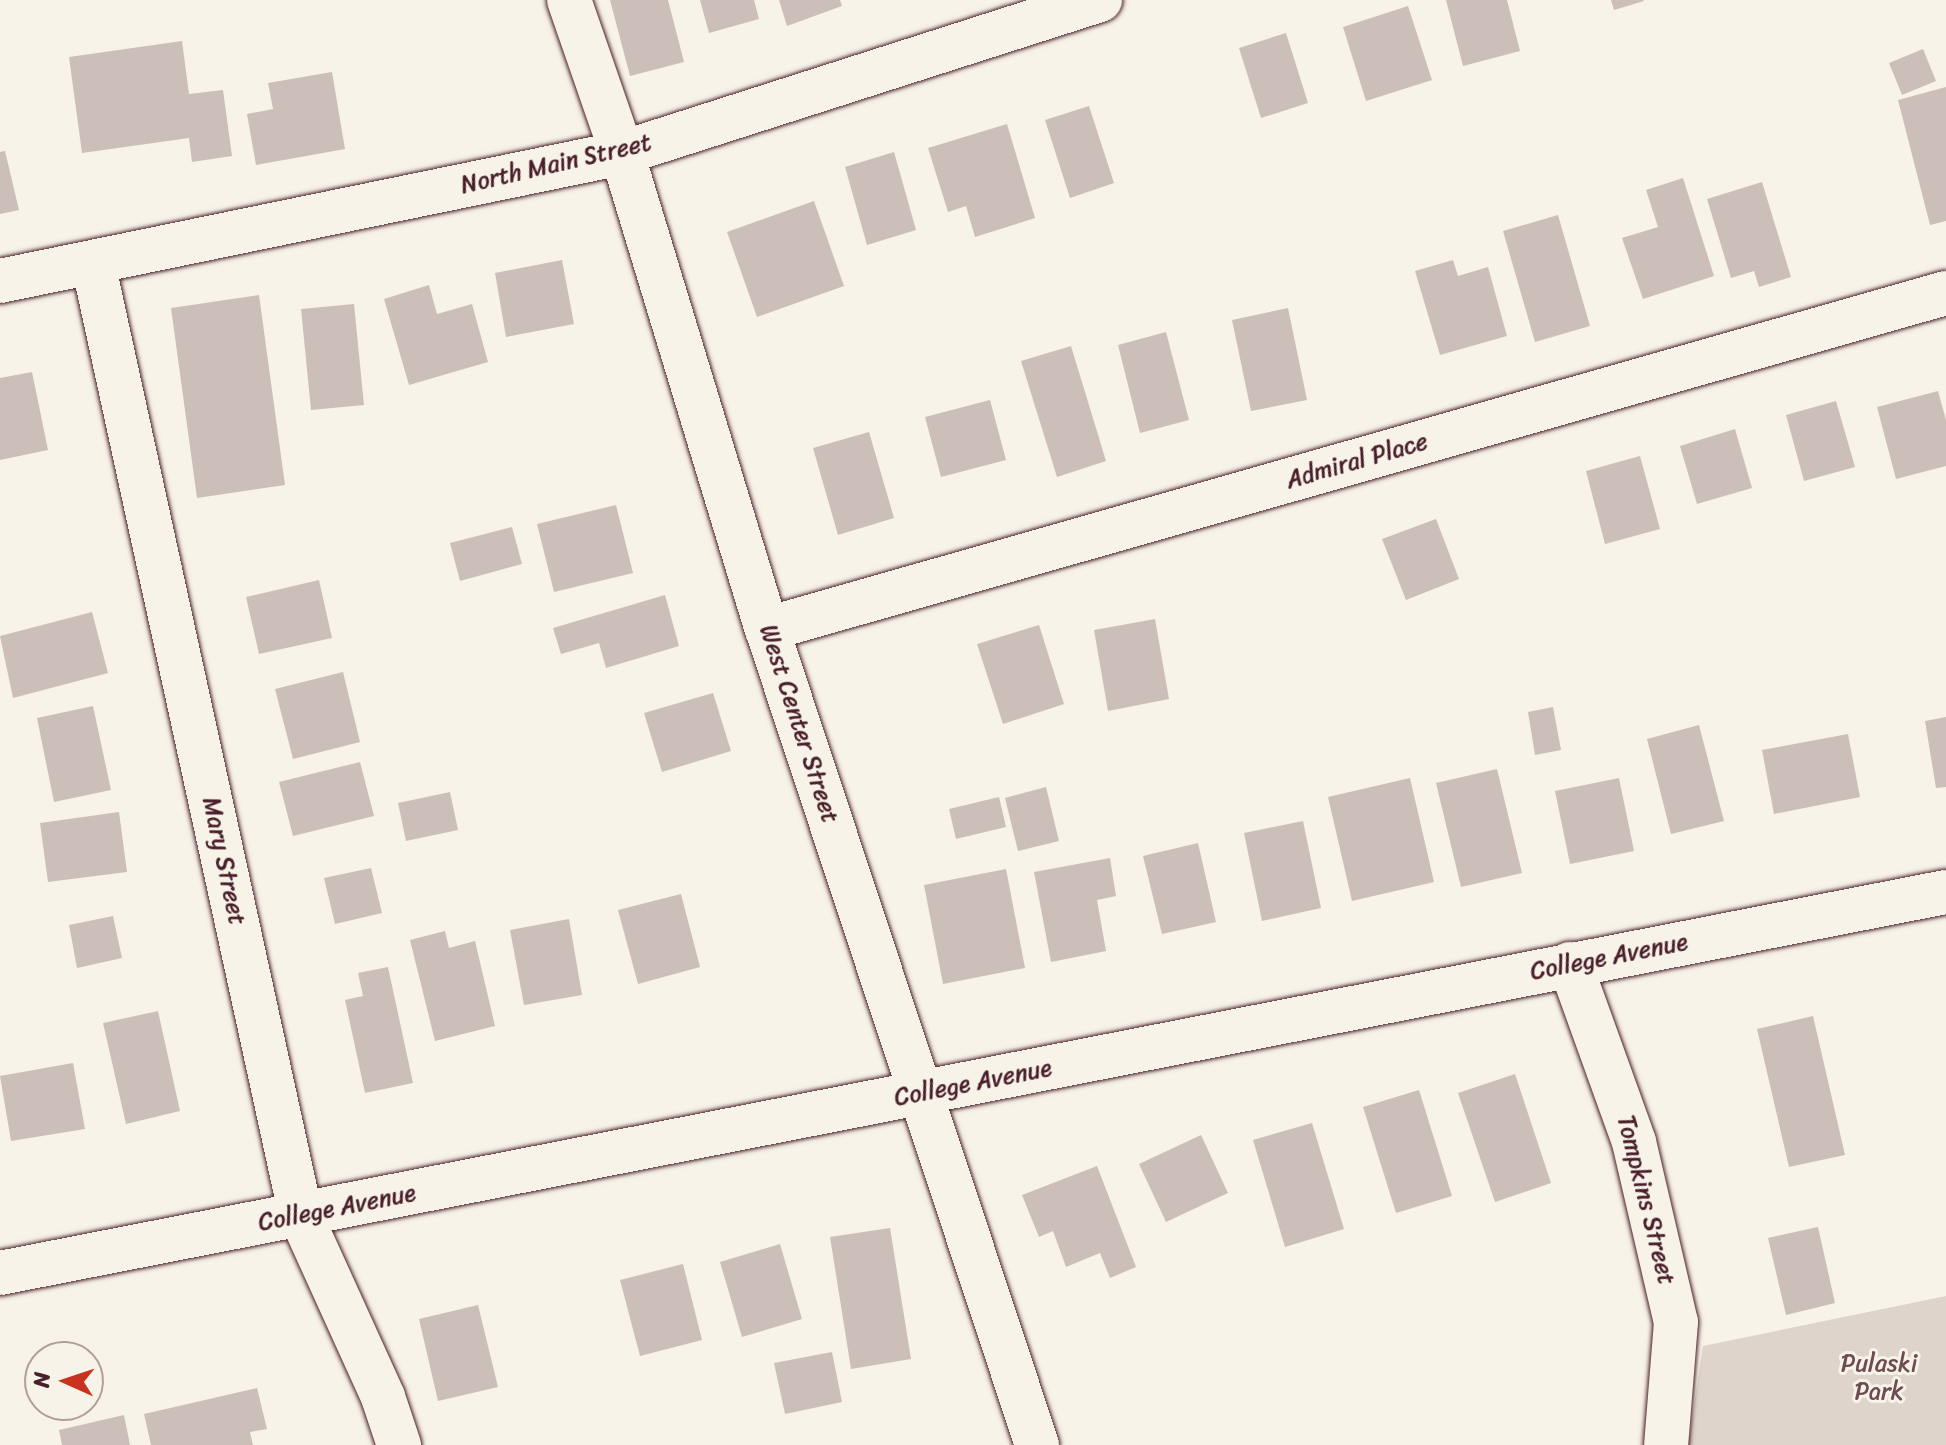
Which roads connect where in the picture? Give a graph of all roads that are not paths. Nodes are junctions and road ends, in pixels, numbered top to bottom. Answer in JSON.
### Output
{"nodes":[{"id":1,"x":569,"y":0,"type":"edge"},
{"id":2,"x":1100,"y":0,"type":"edge"},
{"id":3,"x":622,"y":153,"type":"junction"},
{"id":4,"x":93,"y":263,"type":"junction"},
{"id":5,"x":0,"y":281,"type":"edge"},
{"id":6,"x":1946,"y":293,"type":"edge"},
{"id":7,"x":767,"y":629,"type":"junction"},
{"id":8,"x":1946,"y":892,"type":"edge"},
{"id":9,"x":1570,"y":964,"type":"junction"},
{"id":10,"x":922,"y":1093,"type":"junction"},
{"id":11,"x":301,"y":1216,"type":"junction"},
{"id":12,"x":0,"y":1273,"type":"edge"},
{"id":13,"x":399,"y":1445,"type":"edge"},
{"id":14,"x":1037,"y":1445,"type":"edge"},
{"id":15,"x":1666,"y":1445,"type":"edge"}],
"edges":[{"from":1,"to":3,"type":"street","name":"West Center Street"},
{"from":2,"to":3,"type":"street","name":"North Main Street"},
{"from":3,"to":4,"type":"street","name":"North Main Street"},
{"from":3,"to":7,"type":"street","name":"West Center Street"},
{"from":4,"to":5,"type":"street","name":"North Main Street"},
{"from":4,"to":11,"type":"street","name":"Mary Street"},
{"from":6,"to":7,"type":"street","name":"Admiral Place"},
{"from":7,"to":10,"type":"street","name":"West Center Street"},
{"from":8,"to":9,"type":"street","name":"College Avenue"},
{"from":9,"to":10,"type":"street","name":"College Avenue"},
{"from":9,"to":15,"type":"street","name":"Tompkins Street"},
{"from":10,"to":11,"type":"street","name":"College Avenue"},
{"from":10,"to":14,"type":"street","name":"West Center Street"},
{"from":11,"to":12,"type":"street","name":"College Avenue"},
{"from":11,"to":13,"type":"street","name":"Mary Street"}]}
